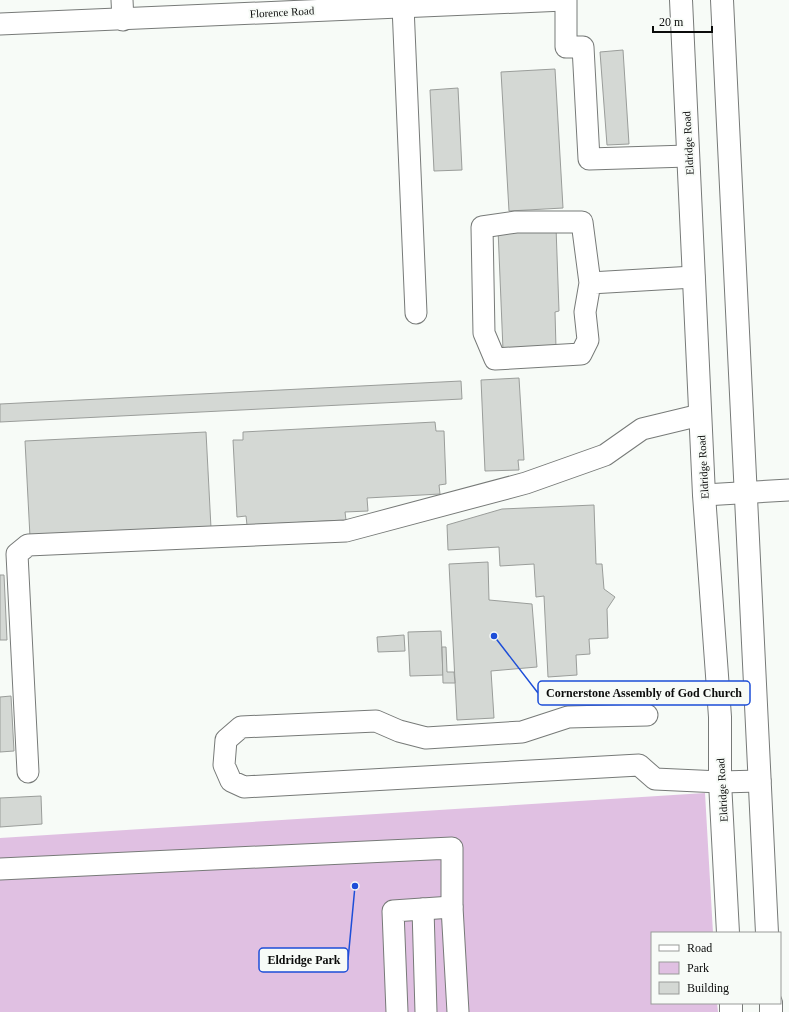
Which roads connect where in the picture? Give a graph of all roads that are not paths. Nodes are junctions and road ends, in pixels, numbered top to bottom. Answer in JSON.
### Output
{"nodes":[{"id":1,"x":565,"y":0,"type":"edge"},
{"id":2,"x":681,"y":0,"type":"edge"},
{"id":3,"x":722,"y":0,"type":"edge"},
{"id":4,"x":403,"y":6,"type":"junction"},
{"id":5,"x":123,"y":10,"type":"edge"},
{"id":6,"x":0,"y":24,"type":"edge"},
{"id":7,"x":688,"y":156,"type":"junction"},
{"id":8,"x":694,"y":277,"type":"junction"},
{"id":9,"x":590,"y":283,"type":"junction"},
{"id":10,"x":416,"y":314,"type":"dead end"},
{"id":11,"x":700,"y":415,"type":"junction"},
{"id":12,"x":789,"y":490,"type":"edge"},
{"id":13,"x":746,"y":493,"type":"junction"},
{"id":14,"x":704,"y":495,"type":"junction"},
{"id":15,"x":646,"y":715,"type":"dead end"},
{"id":16,"x":28,"y":772,"type":"dead end"},
{"id":17,"x":760,"y":781,"type":"junction"},
{"id":18,"x":720,"y":782,"type":"junction"},
{"id":19,"x":0,"y":869,"type":"edge"},
{"id":20,"x":452,"y":907,"type":"junction"},
{"id":21,"x":423,"y":909,"type":"junction"},
{"id":22,"x":728,"y":932,"type":"edge"},
{"id":23,"x":767,"y":932,"type":"edge"},
{"id":24,"x":397,"y":1012,"type":"edge"},
{"id":25,"x":426,"y":1012,"type":"edge"},
{"id":26,"x":458,"y":1012,"type":"edge"}],
"edges":[{"from":1,"to":4,"type":"street","name":"Florence Road"},
{"from":1,"to":7,"type":"street"},
{"from":2,"to":7,"type":"main road","name":"Eldridge Road"},
{"from":3,"to":13,"type":"main road"},
{"from":4,"to":5,"type":"street","name":"Florence Road"},
{"from":4,"to":10,"type":"street"},
{"from":5,"to":6,"type":"street","name":"Florence Road"},
{"from":7,"to":8,"type":"main road","name":"Eldridge Road"},
{"from":8,"to":9,"type":"street"},
{"from":8,"to":11,"type":"main road","name":"Eldridge Road"},
{"from":9,"to":9,"type":"street"},
{"from":11,"to":14,"type":"main road","name":"Eldridge Road"},
{"from":11,"to":16,"type":"street"},
{"from":12,"to":13,"type":"street"},
{"from":13,"to":14,"type":"street"},
{"from":13,"to":17,"type":"main road"},
{"from":14,"to":18,"type":"main road","name":"Eldridge Road"},
{"from":15,"to":18,"type":"street"},
{"from":17,"to":18,"type":"street"},
{"from":17,"to":23,"type":"main road"},
{"from":18,"to":22,"type":"main road","name":"Eldridge Road"},
{"from":19,"to":20,"type":"street"},
{"from":20,"to":21,"type":"street"},
{"from":20,"to":26,"type":"street"},
{"from":21,"to":24,"type":"street"},
{"from":21,"to":25,"type":"street"}]}
